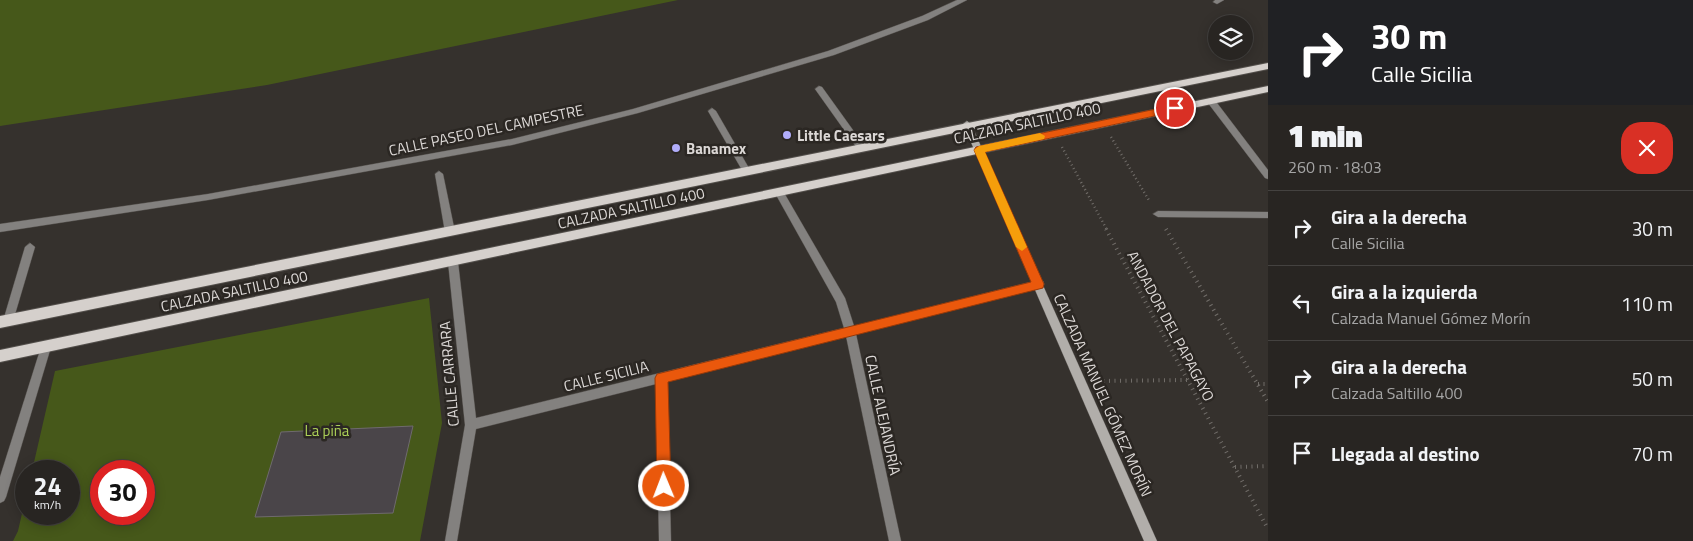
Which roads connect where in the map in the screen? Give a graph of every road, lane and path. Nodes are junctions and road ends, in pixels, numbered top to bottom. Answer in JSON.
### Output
{"nodes":[{"id":1,"x":963,"y":0,"type":"edge"},
{"id":2,"x":1268,"y":66,"type":"edge"},
{"id":3,"x":819,"y":89,"type":"dead end"},
{"id":4,"x":1268,"y":89,"type":"edge"},
{"id":5,"x":1211,"y":101,"type":"junction"},
{"id":6,"x":712,"y":111,"type":"dead end"},
{"id":7,"x":1103,"y":123,"type":"junction"},
{"id":8,"x":967,"y":124,"type":"junction"},
{"id":9,"x":1054,"y":134,"type":"junction"},
{"id":10,"x":860,"y":146,"type":"junction"},
{"id":11,"x":979,"y":150,"type":"junction"},
{"id":12,"x":746,"y":170,"type":"junction"},
{"id":13,"x":1266,"y":171,"type":"edge"},
{"id":14,"x":439,"y":174,"type":"dead end"},
{"id":15,"x":780,"y":193,"type":"junction"},
{"id":16,"x":1158,"y":214,"type":"junction"},
{"id":17,"x":1268,"y":215,"type":"edge"},
{"id":18,"x":0,"y":228,"type":"edge"},
{"id":19,"x":450,"y":232,"type":"junction"},
{"id":20,"x":30,"y":246,"type":"dead end"},
{"id":21,"x":453,"y":262,"type":"junction"},
{"id":22,"x":1038,"y":284,"type":"junction"},
{"id":23,"x":4,"y":322,"type":"edge"},
{"id":24,"x":850,"y":331,"type":"junction"},
{"id":25,"x":46,"y":347,"type":"junction"},
{"id":26,"x":0,"y":356,"type":"edge"},
{"id":27,"x":662,"y":378,"type":"junction"},
{"id":28,"x":1187,"y":380,"type":"junction"},
{"id":29,"x":1081,"y":381,"type":"junction"},
{"id":30,"x":1258,"y":384,"type":"junction"},
{"id":31,"x":1268,"y":384,"type":"edge"},
{"id":32,"x":1268,"y":402,"type":"edge"},
{"id":33,"x":471,"y":425,"type":"junction"},
{"id":34,"x":1268,"y":466,"type":"edge"},
{"id":35,"x":1235,"y":467,"type":"junction"},
{"id":36,"x":0,"y":497,"type":"edge"},
{"id":37,"x":1268,"y":530,"type":"edge"},
{"id":38,"x":451,"y":541,"type":"edge"},
{"id":39,"x":665,"y":541,"type":"edge"},
{"id":40,"x":895,"y":541,"type":"edge"},
{"id":41,"x":1151,"y":541,"type":"edge"}],
"edges":[{"from":1,"to":18,"type":"street","name":"CALLE PASEO DEL CAMPESTRE"},
{"from":2,"to":8,"type":"main road","name":"CALZADA SALTILLO 400"},
{"from":3,"to":10,"type":"street"},
{"from":4,"to":5,"type":"main road","name":"CALZADA SALTILLO 400"},
{"from":5,"to":7,"type":"main road","name":"CALZADA SALTILLO 400"},
{"from":5,"to":13,"type":"street"},
{"from":6,"to":12,"type":"street"},
{"from":7,"to":9,"type":"main road","name":"CALZADA SALTILLO 400"},
{"from":7,"to":16,"type":"path"},
{"from":8,"to":10,"type":"main road","name":"CALZADA SALTILLO 400"},
{"from":8,"to":11,"type":"street","name":"CALZADA MANUEL GÓMEZ MORÍN"},
{"from":9,"to":11,"type":"main road","name":"CALZADA SALTILLO 400"},
{"from":9,"to":28,"type":"path","name":"ANDADOR DEL PAPAGAYO"},
{"from":10,"to":12,"type":"main road","name":"CALZADA SALTILLO 400"},
{"from":11,"to":15,"type":"main road","name":"CALZADA SALTILLO 400"},
{"from":11,"to":22,"type":"street","name":"CALZADA MANUEL GÓMEZ MORÍN"},
{"from":12,"to":19,"type":"main road","name":"CALZADA SALTILLO 400"},
{"from":14,"to":19,"type":"street"},
{"from":15,"to":21,"type":"main road","name":"CALZADA SALTILLO 400"},
{"from":15,"to":24,"type":"street","name":"CALLE ALEJANDRÍA"},
{"from":16,"to":17,"type":"street"},
{"from":16,"to":30,"type":"path"},
{"from":19,"to":23,"type":"main road","name":"CALZADA SALTILLO 400"},
{"from":20,"to":23,"type":"street"},
{"from":21,"to":25,"type":"main road","name":"CALZADA SALTILLO 400"},
{"from":21,"to":33,"type":"street","name":"CALLE CARRARA"},
{"from":22,"to":24,"type":"street","name":"CALLE SICILIA"},
{"from":22,"to":29,"type":"street","name":"CALZADA MANUEL GÓMEZ MORÍN"},
{"from":24,"to":27,"type":"street","name":"CALLE SICILIA"},
{"from":24,"to":40,"type":"street","name":"CALLE ALEJANDRÍA"},
{"from":25,"to":26,"type":"main road","name":"CALZADA SALTILLO 400"},
{"from":25,"to":36,"type":"street"},
{"from":27,"to":33,"type":"street","name":"CALLE SICILIA"},
{"from":27,"to":39,"type":"street"},
{"from":28,"to":29,"type":"path"},
{"from":28,"to":35,"type":"path","name":"ANDADOR DEL PAPAGAYO"},
{"from":29,"to":41,"type":"street","name":"CALZADA MANUEL GÓMEZ MORÍN"},
{"from":30,"to":31,"type":"path"},
{"from":30,"to":32,"type":"path"},
{"from":33,"to":38,"type":"street","name":"CALLE CARRARA"},
{"from":34,"to":35,"type":"path"},
{"from":35,"to":37,"type":"path","name":"ANDADOR DEL PAPAGAYO"}]}
